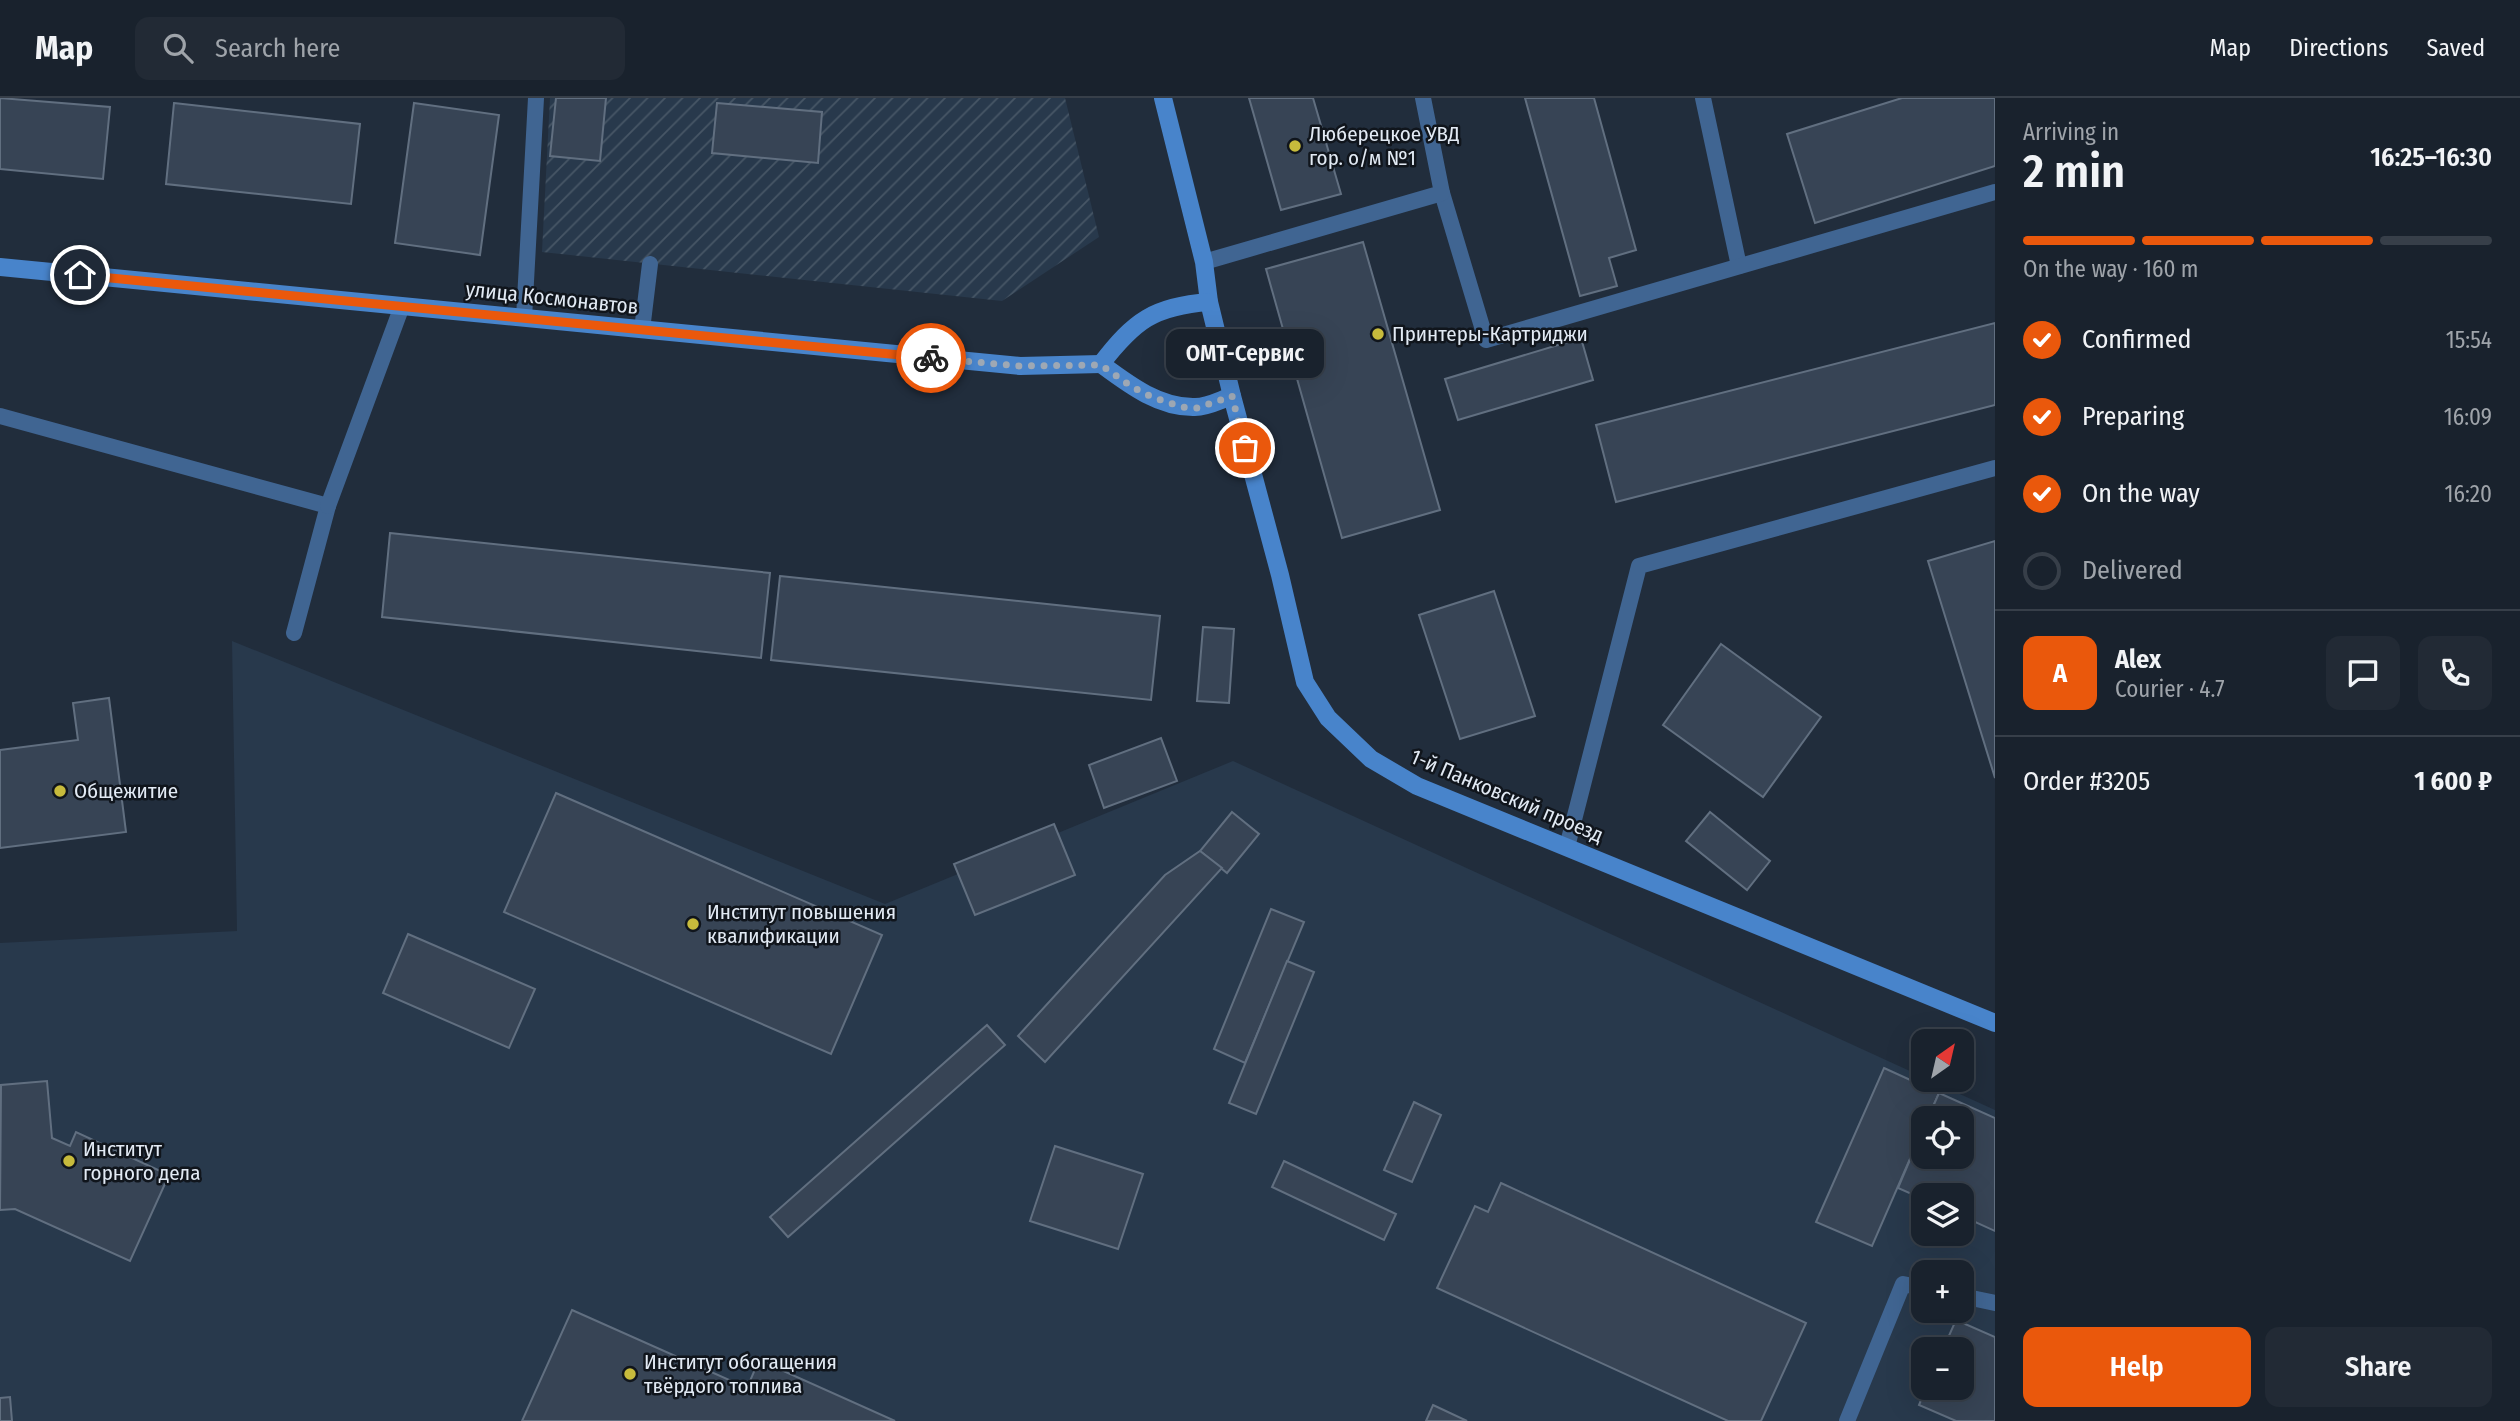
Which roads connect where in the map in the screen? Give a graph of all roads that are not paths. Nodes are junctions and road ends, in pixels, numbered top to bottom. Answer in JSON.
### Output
{"nodes":[{"id":1,"x":536,"y":98,"type":"edge"},
{"id":2,"x":1163,"y":98,"type":"edge"},
{"id":3,"x":1423,"y":98,"type":"edge"},
{"id":4,"x":1703,"y":98,"type":"edge"},
{"id":5,"x":1995,"y":192,"type":"edge"},
{"id":6,"x":1442,"y":193,"type":"junction"},
{"id":7,"x":1204,"y":262,"type":"junction"},
{"id":8,"x":650,"y":264,"type":"dead end"},
{"id":9,"x":1739,"y":266,"type":"junction"},
{"id":10,"x":0,"y":267,"type":"edge"},
{"id":11,"x":1209,"y":302,"type":"junction"},
{"id":12,"x":402,"y":306,"type":"junction"},
{"id":13,"x":524,"y":318,"type":"junction"},
{"id":14,"x":642,"y":330,"type":"junction"},
{"id":15,"x":1101,"y":365,"type":"junction"},
{"id":16,"x":1232,"y":396,"type":"junction"},
{"id":17,"x":0,"y":416,"type":"edge"},
{"id":18,"x":1995,"y":468,"type":"edge"},
{"id":19,"x":328,"y":506,"type":"junction"},
{"id":20,"x":294,"y":633,"type":"dead end"},
{"id":21,"x":1567,"y":847,"type":"junction"},
{"id":22,"x":1995,"y":1023,"type":"edge"},
{"id":23,"x":1911,"y":1286,"type":"edge"},
{"id":24,"x":1974,"y":1299,"type":"edge"},
{"id":25,"x":1995,"y":1303,"type":"edge"},
{"id":26,"x":1847,"y":1421,"type":"edge"}],
"edges":[{"from":1,"to":13,"type":"lane"},
{"from":2,"to":7,"type":"street","name":"1-й Панковский проезд"},
{"from":3,"to":6,"type":"lane"},
{"from":4,"to":9,"type":"lane"},
{"from":5,"to":9,"type":"lane"},
{"from":6,"to":7,"type":"lane"},
{"from":6,"to":9,"type":"lane"},
{"from":7,"to":11,"type":"street","name":"1-й Панковский проезд"},
{"from":8,"to":14,"type":"lane"},
{"from":10,"to":12,"type":"street","name":"улица Космонавтов"},
{"from":11,"to":15,"type":"street"},
{"from":11,"to":16,"type":"street","name":"1-й Панковский проезд"},
{"from":12,"to":13,"type":"street","name":"улица Космонавтов"},
{"from":12,"to":19,"type":"lane"},
{"from":13,"to":14,"type":"street","name":"улица Космонавтов"},
{"from":14,"to":15,"type":"street","name":"улица Космонавтов"},
{"from":15,"to":16,"type":"street"},
{"from":16,"to":21,"type":"street","name":"1-й Панковский проезд"},
{"from":17,"to":19,"type":"lane"},
{"from":18,"to":21,"type":"lane"},
{"from":19,"to":20,"type":"lane"},
{"from":21,"to":22,"type":"street","name":"1-й Панковский проезд"},
{"from":23,"to":26,"type":"lane"},
{"from":24,"to":25,"type":"lane"}]}
